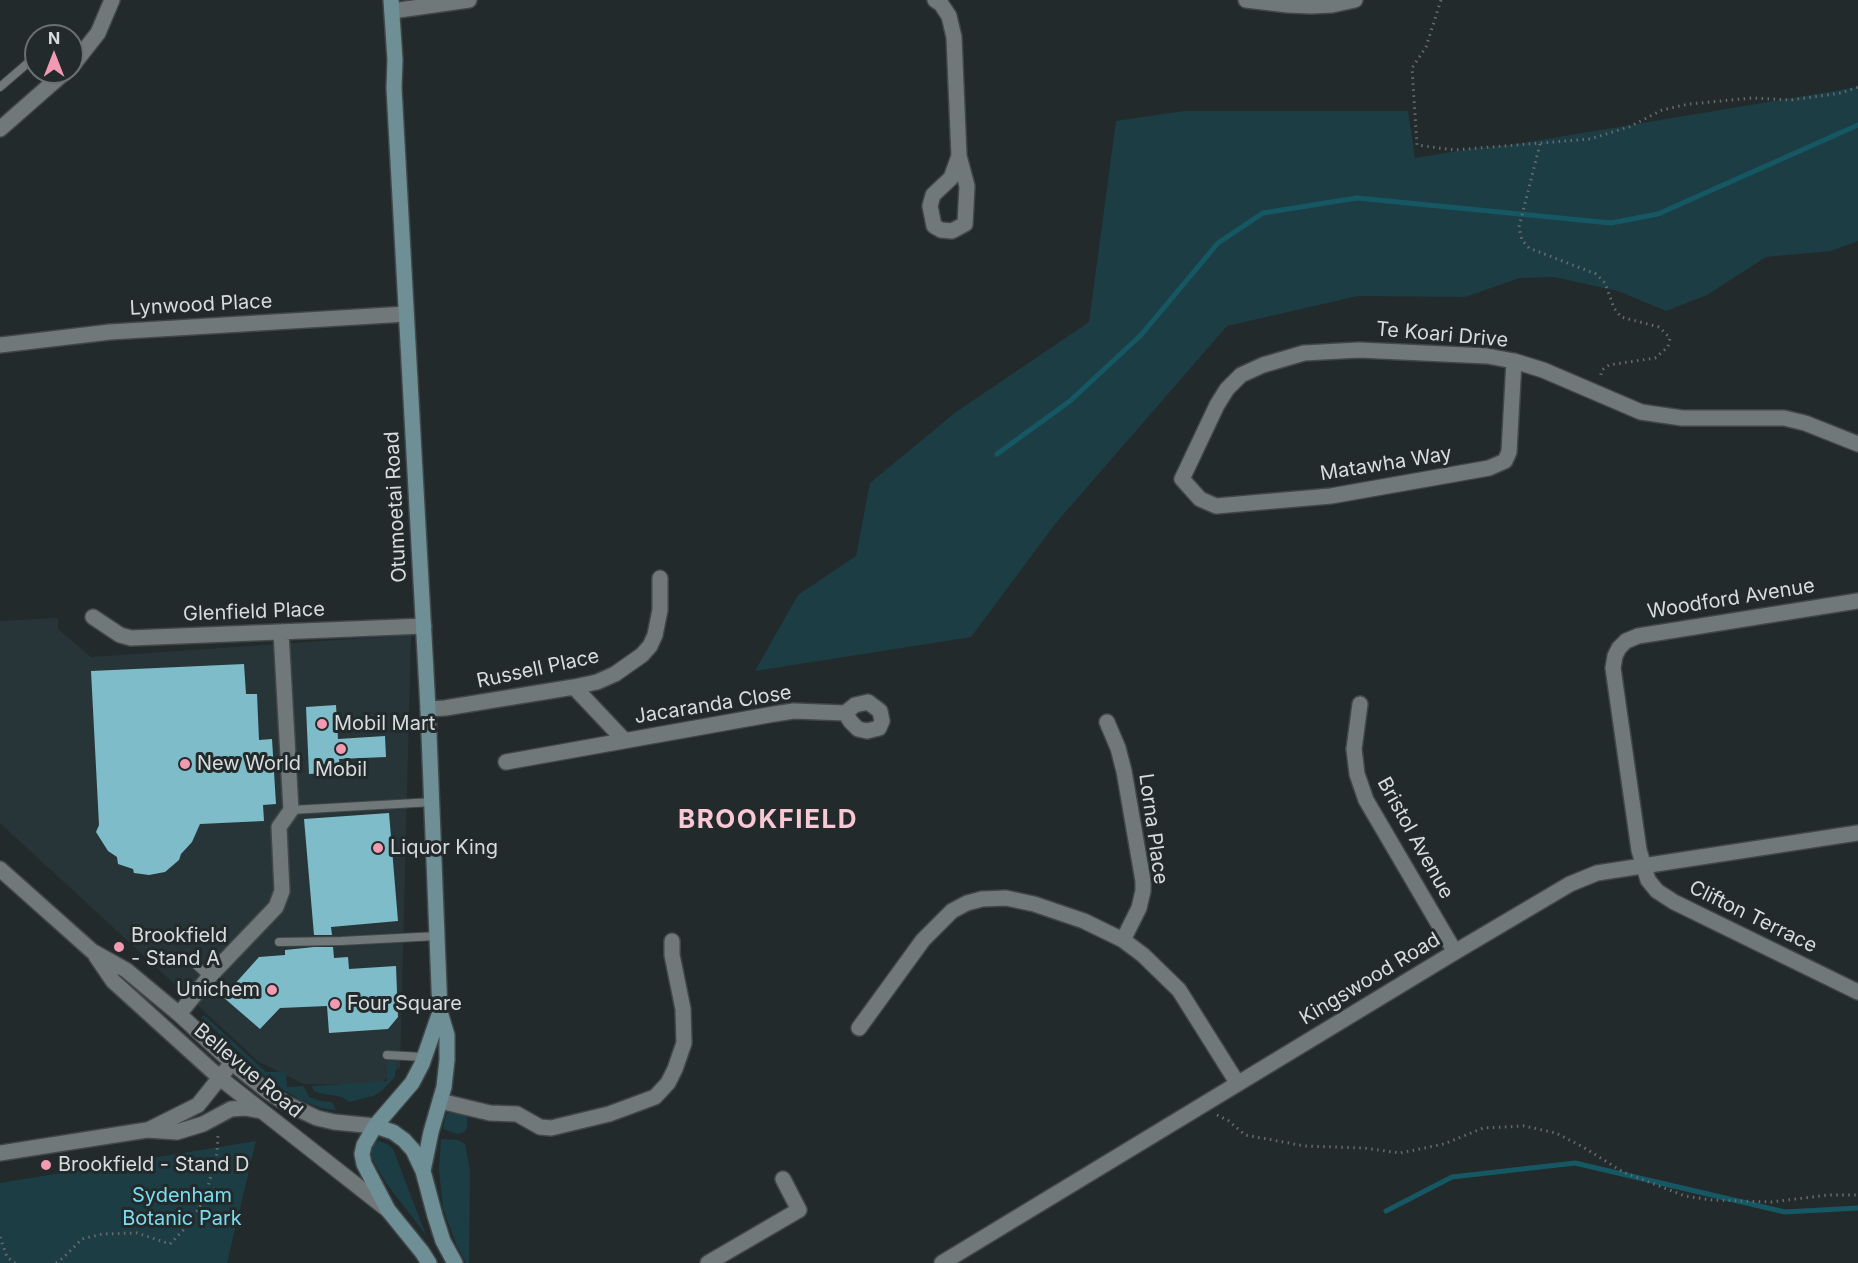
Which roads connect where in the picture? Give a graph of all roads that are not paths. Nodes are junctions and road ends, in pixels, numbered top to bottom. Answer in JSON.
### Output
{"nodes":[{"id":1,"x":112,"y":0,"type":"edge"},
{"id":2,"x":469,"y":0,"type":"edge"},
{"id":3,"x":935,"y":0,"type":"edge"},
{"id":4,"x":1246,"y":0,"type":"edge"},
{"id":5,"x":1355,"y":0,"type":"edge"},
{"id":6,"x":392,"y":5,"type":"edge"},
{"id":7,"x":84,"y":51,"type":"edge"},
{"id":8,"x":24,"y":66,"type":"edge"},
{"id":9,"x":51,"y":84,"type":"edge"},
{"id":10,"x":0,"y":87,"type":"edge"},
{"id":11,"x":0,"y":129,"type":"edge"},
{"id":12,"x":959,"y":156,"type":"dead end"},
{"id":13,"x":406,"y":314,"type":"junction"},
{"id":14,"x":3,"y":340,"type":"edge"},
{"id":15,"x":1514,"y":362,"type":"junction"},
{"id":16,"x":1858,"y":444,"type":"edge"},
{"id":17,"x":1182,"y":479,"type":"joint"},
{"id":18,"x":660,"y":578,"type":"dead end"},
{"id":19,"x":1858,"y":601,"type":"edge"},
{"id":20,"x":93,"y":617,"type":"dead end"},
{"id":21,"x":424,"y":626,"type":"junction"},
{"id":22,"x":281,"y":632,"type":"junction"},
{"id":23,"x":574,"y":687,"type":"junction"},
{"id":24,"x":1360,"y":704,"type":"dead end"},
{"id":25,"x":428,"y":709,"type":"junction"},
{"id":26,"x":845,"y":713,"type":"dead end"},
{"id":27,"x":1107,"y":722,"type":"dead end"},
{"id":28,"x":624,"y":740,"type":"junction"},
{"id":29,"x":506,"y":762,"type":"dead end"},
{"id":30,"x":433,"y":802,"type":"junction"},
{"id":31,"x":291,"y":810,"type":"junction"},
{"id":32,"x":1858,"y":833,"type":"edge"},
{"id":33,"x":1643,"y":866,"type":"junction"},
{"id":34,"x":0,"y":869,"type":"edge"},
{"id":35,"x":437,"y":936,"type":"junction"},
{"id":36,"x":1122,"y":940,"type":"junction"},
{"id":37,"x":672,"y":941,"type":"dead end"},
{"id":38,"x":279,"y":942,"type":"dead end"},
{"id":39,"x":92,"y":951,"type":"junction"},
{"id":40,"x":1455,"y":952,"type":"junction"},
{"id":41,"x":196,"y":965,"type":"dead end"},
{"id":42,"x":209,"y":977,"type":"junction"},
{"id":43,"x":1858,"y":992,"type":"edge"},
{"id":44,"x":440,"y":1012,"type":"junction"},
{"id":45,"x":179,"y":1014,"type":"junction"},
{"id":46,"x":859,"y":1028,"type":"dead end"},
{"id":47,"x":387,"y":1055,"type":"dead end"},
{"id":48,"x":424,"y":1057,"type":"junction"},
{"id":49,"x":232,"y":1063,"type":"junction"},
{"id":50,"x":220,"y":1078,"type":"junction"},
{"id":51,"x":1238,"y":1084,"type":"junction"},
{"id":52,"x":238,"y":1091,"type":"junction"},
{"id":53,"x":440,"y":1101,"type":"junction"},
{"id":54,"x":231,"y":1109,"type":"junction"},
{"id":55,"x":261,"y":1111,"type":"junction"},
{"id":56,"x":375,"y":1126,"type":"junction"},
{"id":57,"x":147,"y":1130,"type":"junction"},
{"id":58,"x":0,"y":1153,"type":"edge"},
{"id":59,"x":423,"y":1171,"type":"junction"},
{"id":60,"x":783,"y":1179,"type":"dead end"},
{"id":61,"x":388,"y":1210,"type":"junction"},
{"id":62,"x":429,"y":1263,"type":"edge"},
{"id":63,"x":455,"y":1263,"type":"edge"},
{"id":64,"x":708,"y":1263,"type":"edge"},
{"id":65,"x":942,"y":1263,"type":"edge"}],
"edges":[{"from":1,"to":7,"type":"street"},
{"from":2,"to":6,"type":"street"},
{"from":3,"to":12,"type":"street"},
{"from":4,"to":5,"type":"street"},
{"from":6,"to":13,"type":"main road","name":"Otumoetai Road"},
{"from":8,"to":10,"type":"lane"},
{"from":9,"to":11,"type":"street"},
{"from":13,"to":14,"type":"street","name":"Lynwood Place"},
{"from":13,"to":21,"type":"main road","name":"Otumoetai Road"},
{"from":15,"to":16,"type":"street","name":"Te Koari Drive"},
{"from":15,"to":17,"type":"street","name":"Te Koari Drive"},
{"from":15,"to":17,"type":"street","name":"Matawha Way"},
{"from":18,"to":23,"type":"street","name":"Russell Place"},
{"from":19,"to":33,"type":"street","name":"Woodford Avenue"},
{"from":20,"to":22,"type":"street","name":"Glenfield Place"},
{"from":21,"to":22,"type":"street","name":"Glenfield Place"},
{"from":21,"to":25,"type":"main road","name":"Otumoetai Road"},
{"from":22,"to":31,"type":"street"},
{"from":23,"to":25,"type":"street","name":"Russell Place"},
{"from":23,"to":28,"type":"street","name":"Jacaranda Close"},
{"from":24,"to":40,"type":"street","name":"Bristol Avenue"},
{"from":25,"to":30,"type":"main road","name":"Otumoetai Road"},
{"from":26,"to":28,"type":"street","name":"Jacaranda Close"},
{"from":27,"to":36,"type":"street","name":"Lorna Place"},
{"from":28,"to":29,"type":"street","name":"Jacaranda Close"},
{"from":30,"to":31,"type":"lane"},
{"from":30,"to":35,"type":"main road","name":"Otumoetai Road"},
{"from":31,"to":42,"type":"street"},
{"from":32,"to":33,"type":"street","name":"Kingswood Road"},
{"from":33,"to":40,"type":"street","name":"Kingswood Road"},
{"from":33,"to":43,"type":"street","name":"Clifton Terrace"},
{"from":34,"to":39,"type":"street","name":"Bellevue Road"},
{"from":35,"to":38,"type":"lane"},
{"from":35,"to":44,"type":"main road","name":"Otumoetai Road"},
{"from":36,"to":46,"type":"street"},
{"from":36,"to":51,"type":"street"},
{"from":37,"to":53,"type":"street"},
{"from":39,"to":45,"type":"street","name":"Bellevue Road"},
{"from":39,"to":50,"type":"street","name":"Bellevue Road"},
{"from":40,"to":51,"type":"street","name":"Kingswood Road"},
{"from":41,"to":42,"type":"lane"},
{"from":42,"to":45,"type":"street"},
{"from":44,"to":48,"type":"main road","name":"Otumoetai Road"},
{"from":44,"to":53,"type":"main road","name":"Otumoetai Road"},
{"from":45,"to":49,"type":"street","name":"Bellevue Road"},
{"from":47,"to":48,"type":"lane"},
{"from":48,"to":56,"type":"main road","name":"Otumoetai Road"},
{"from":49,"to":50,"type":"street"},
{"from":49,"to":52,"type":"street"},
{"from":49,"to":56,"type":"street","name":"Bellevue Road"},
{"from":50,"to":52,"type":"street","name":"Bellevue Road"},
{"from":50,"to":57,"type":"street"},
{"from":51,"to":65,"type":"street","name":"Kingswood Road"},
{"from":52,"to":54,"type":"street"},
{"from":52,"to":55,"type":"street","name":"Bellevue Road"},
{"from":53,"to":59,"type":"main road","name":"Otumoetai Road"},
{"from":54,"to":55,"type":"street"},
{"from":54,"to":57,"type":"street"},
{"from":55,"to":61,"type":"street","name":"Bellevue Road"},
{"from":56,"to":59,"type":"main road","name":"Bellevue Road"},
{"from":56,"to":61,"type":"main road","name":"Otumoetai Road"},
{"from":57,"to":58,"type":"street"},
{"from":59,"to":63,"type":"main road","name":"Otumoetai Road"},
{"from":60,"to":64,"type":"street"},
{"from":61,"to":62,"type":"main road","name":"Otumoetai Road"}]}
